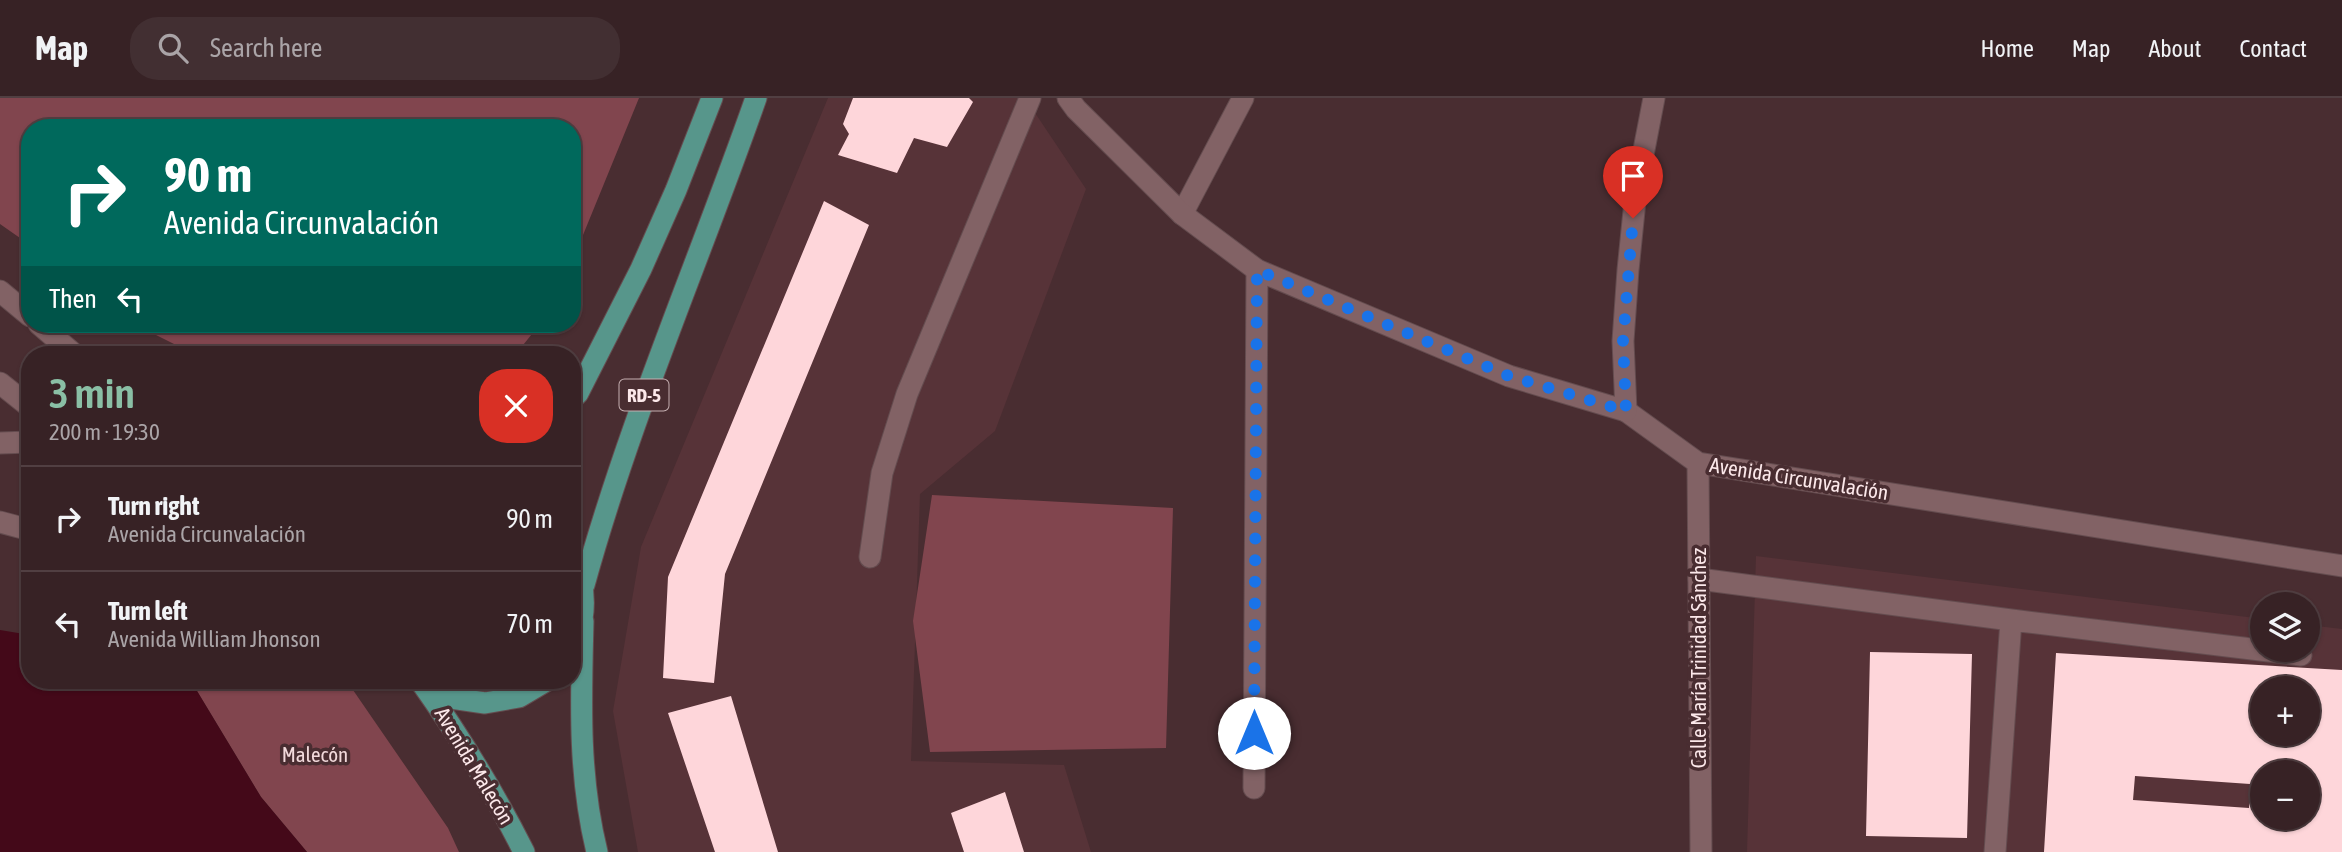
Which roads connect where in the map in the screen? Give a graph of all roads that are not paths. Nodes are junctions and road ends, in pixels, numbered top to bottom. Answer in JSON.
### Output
{"nodes":[{"id":1,"x":712,"y":98,"type":"edge"},
{"id":2,"x":756,"y":98,"type":"edge"},
{"id":3,"x":1030,"y":98,"type":"edge"},
{"id":4,"x":1068,"y":98,"type":"edge"},
{"id":5,"x":1243,"y":98,"type":"edge"},
{"id":6,"x":1654,"y":98,"type":"edge"},
{"id":7,"x":1182,"y":214,"type":"junction"},
{"id":8,"x":1257,"y":270,"type":"junction"},
{"id":9,"x":0,"y":291,"type":"edge"},
{"id":10,"x":21,"y":308,"type":"edge"},
{"id":11,"x":49,"y":333,"type":"edge"},
{"id":12,"x":65,"y":346,"type":"edge"},
{"id":13,"x":0,"y":383,"type":"edge"},
{"id":14,"x":581,"y":387,"type":"edge"},
{"id":15,"x":21,"y":400,"type":"edge"},
{"id":16,"x":1626,"y":411,"type":"junction"},
{"id":17,"x":21,"y":442,"type":"edge"},
{"id":18,"x":0,"y":443,"type":"edge"},
{"id":19,"x":1698,"y":463,"type":"junction"},
{"id":20,"x":0,"y":522,"type":"edge"},
{"id":21,"x":21,"y":528,"type":"edge"},
{"id":22,"x":870,"y":556,"type":"dead end"},
{"id":23,"x":2342,"y":566,"type":"edge"},
{"id":24,"x":581,"y":576,"type":"edge"},
{"id":25,"x":1699,"y":579,"type":"junction"},
{"id":26,"x":584,"y":584,"type":"junction"},
{"id":27,"x":581,"y":602,"type":"edge"},
{"id":28,"x":2011,"y":620,"type":"junction"},
{"id":29,"x":2250,"y":649,"type":"edge"},
{"id":30,"x":427,"y":689,"type":"edge"},
{"id":31,"x":532,"y":689,"type":"edge"},
{"id":32,"x":579,"y":689,"type":"edge"},
{"id":33,"x":455,"y":690,"type":"edge"},
{"id":34,"x":1254,"y":788,"type":"dead end"},
{"id":35,"x":524,"y":852,"type":"edge"},
{"id":36,"x":597,"y":852,"type":"edge"},
{"id":37,"x":1701,"y":852,"type":"edge"},
{"id":38,"x":1995,"y":852,"type":"edge"}],
"edges":[{"from":1,"to":14,"type":"main road","number":"RD-5"},
{"from":2,"to":26,"type":"main road","number":"RD-5"},
{"from":3,"to":22,"type":"street"},
{"from":4,"to":7,"type":"street","name":"Avenida Circunvalación"},
{"from":5,"to":7,"type":"street"},
{"from":6,"to":16,"type":"street"},
{"from":7,"to":8,"type":"street","name":"Avenida Circunvalación"},
{"from":8,"to":16,"type":"street","name":"Avenida Circunvalación"},
{"from":8,"to":34,"type":"street"},
{"from":9,"to":10,"type":"street"},
{"from":11,"to":12,"type":"street"},
{"from":13,"to":15,"type":"street"},
{"from":16,"to":19,"type":"street","name":"Avenida Circunvalación"},
{"from":17,"to":18,"type":"street"},
{"from":19,"to":23,"type":"street","name":"Avenida Circunvalación"},
{"from":19,"to":25,"type":"street","name":"Calle María Trinidad Sánchez"},
{"from":20,"to":21,"type":"street"},
{"from":24,"to":26,"type":"main road","number":"RD-5"},
{"from":25,"to":28,"type":"street"},
{"from":25,"to":37,"type":"street","name":"Calle María Trinidad Sánchez"},
{"from":26,"to":27,"type":"main road","number":"RD-5"},
{"from":28,"to":29,"type":"street"},
{"from":28,"to":38,"type":"street"},
{"from":30,"to":35,"type":"main road","name":"Avenida Malecón"},
{"from":31,"to":33,"type":"main road"},
{"from":32,"to":36,"type":"main road","number":"RD-5"}]}
